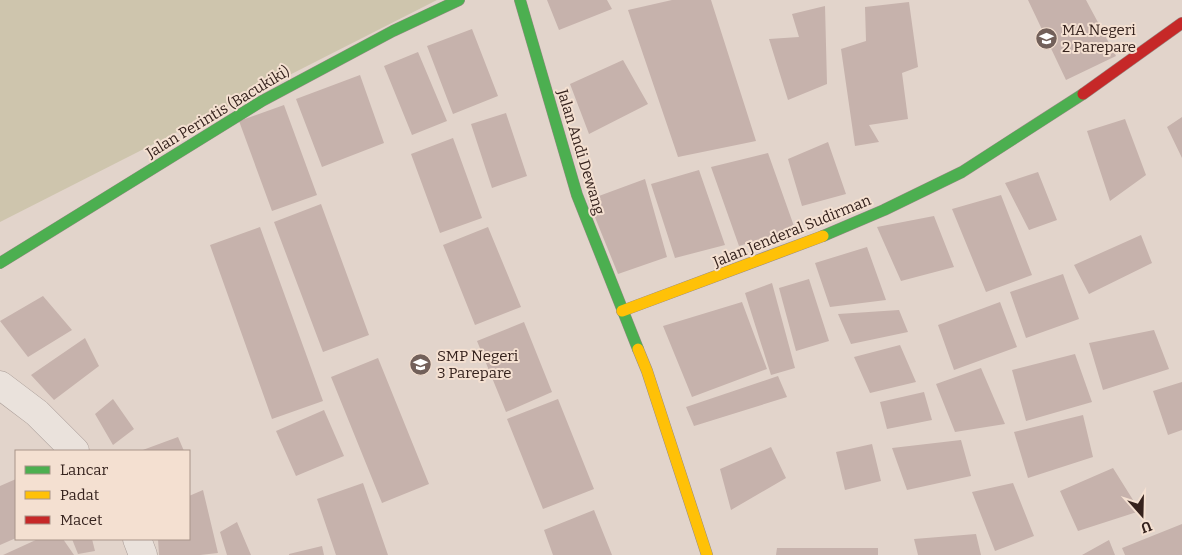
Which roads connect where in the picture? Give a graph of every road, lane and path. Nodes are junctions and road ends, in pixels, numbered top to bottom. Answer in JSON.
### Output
{"nodes":[{"id":1,"x":459,"y":0,"type":"edge"},
{"id":2,"x":520,"y":0,"type":"edge"},
{"id":3,"x":1182,"y":23,"type":"edge"},
{"id":4,"x":0,"y":263,"type":"edge"},
{"id":5,"x":622,"y":311,"type":"junction"},
{"id":6,"x":0,"y":385,"type":"edge"},
{"id":7,"x":74,"y":450,"type":"edge"},
{"id":8,"x":137,"y":540,"type":"edge"},
{"id":9,"x":143,"y":555,"type":"edge"},
{"id":10,"x":707,"y":555,"type":"edge"}],
"edges":[{"from":1,"to":4,"type":"main road","name":"Jalan Perintis (Bacukiki)"},
{"from":2,"to":5,"type":"main road","name":"Jalan Andi Dewang"},
{"from":3,"to":5,"type":"main road","name":"Jalan Jenderal Sudirman"},
{"from":5,"to":10,"type":"main road"},
{"from":6,"to":7,"type":"street"},
{"from":8,"to":9,"type":"street"}]}
